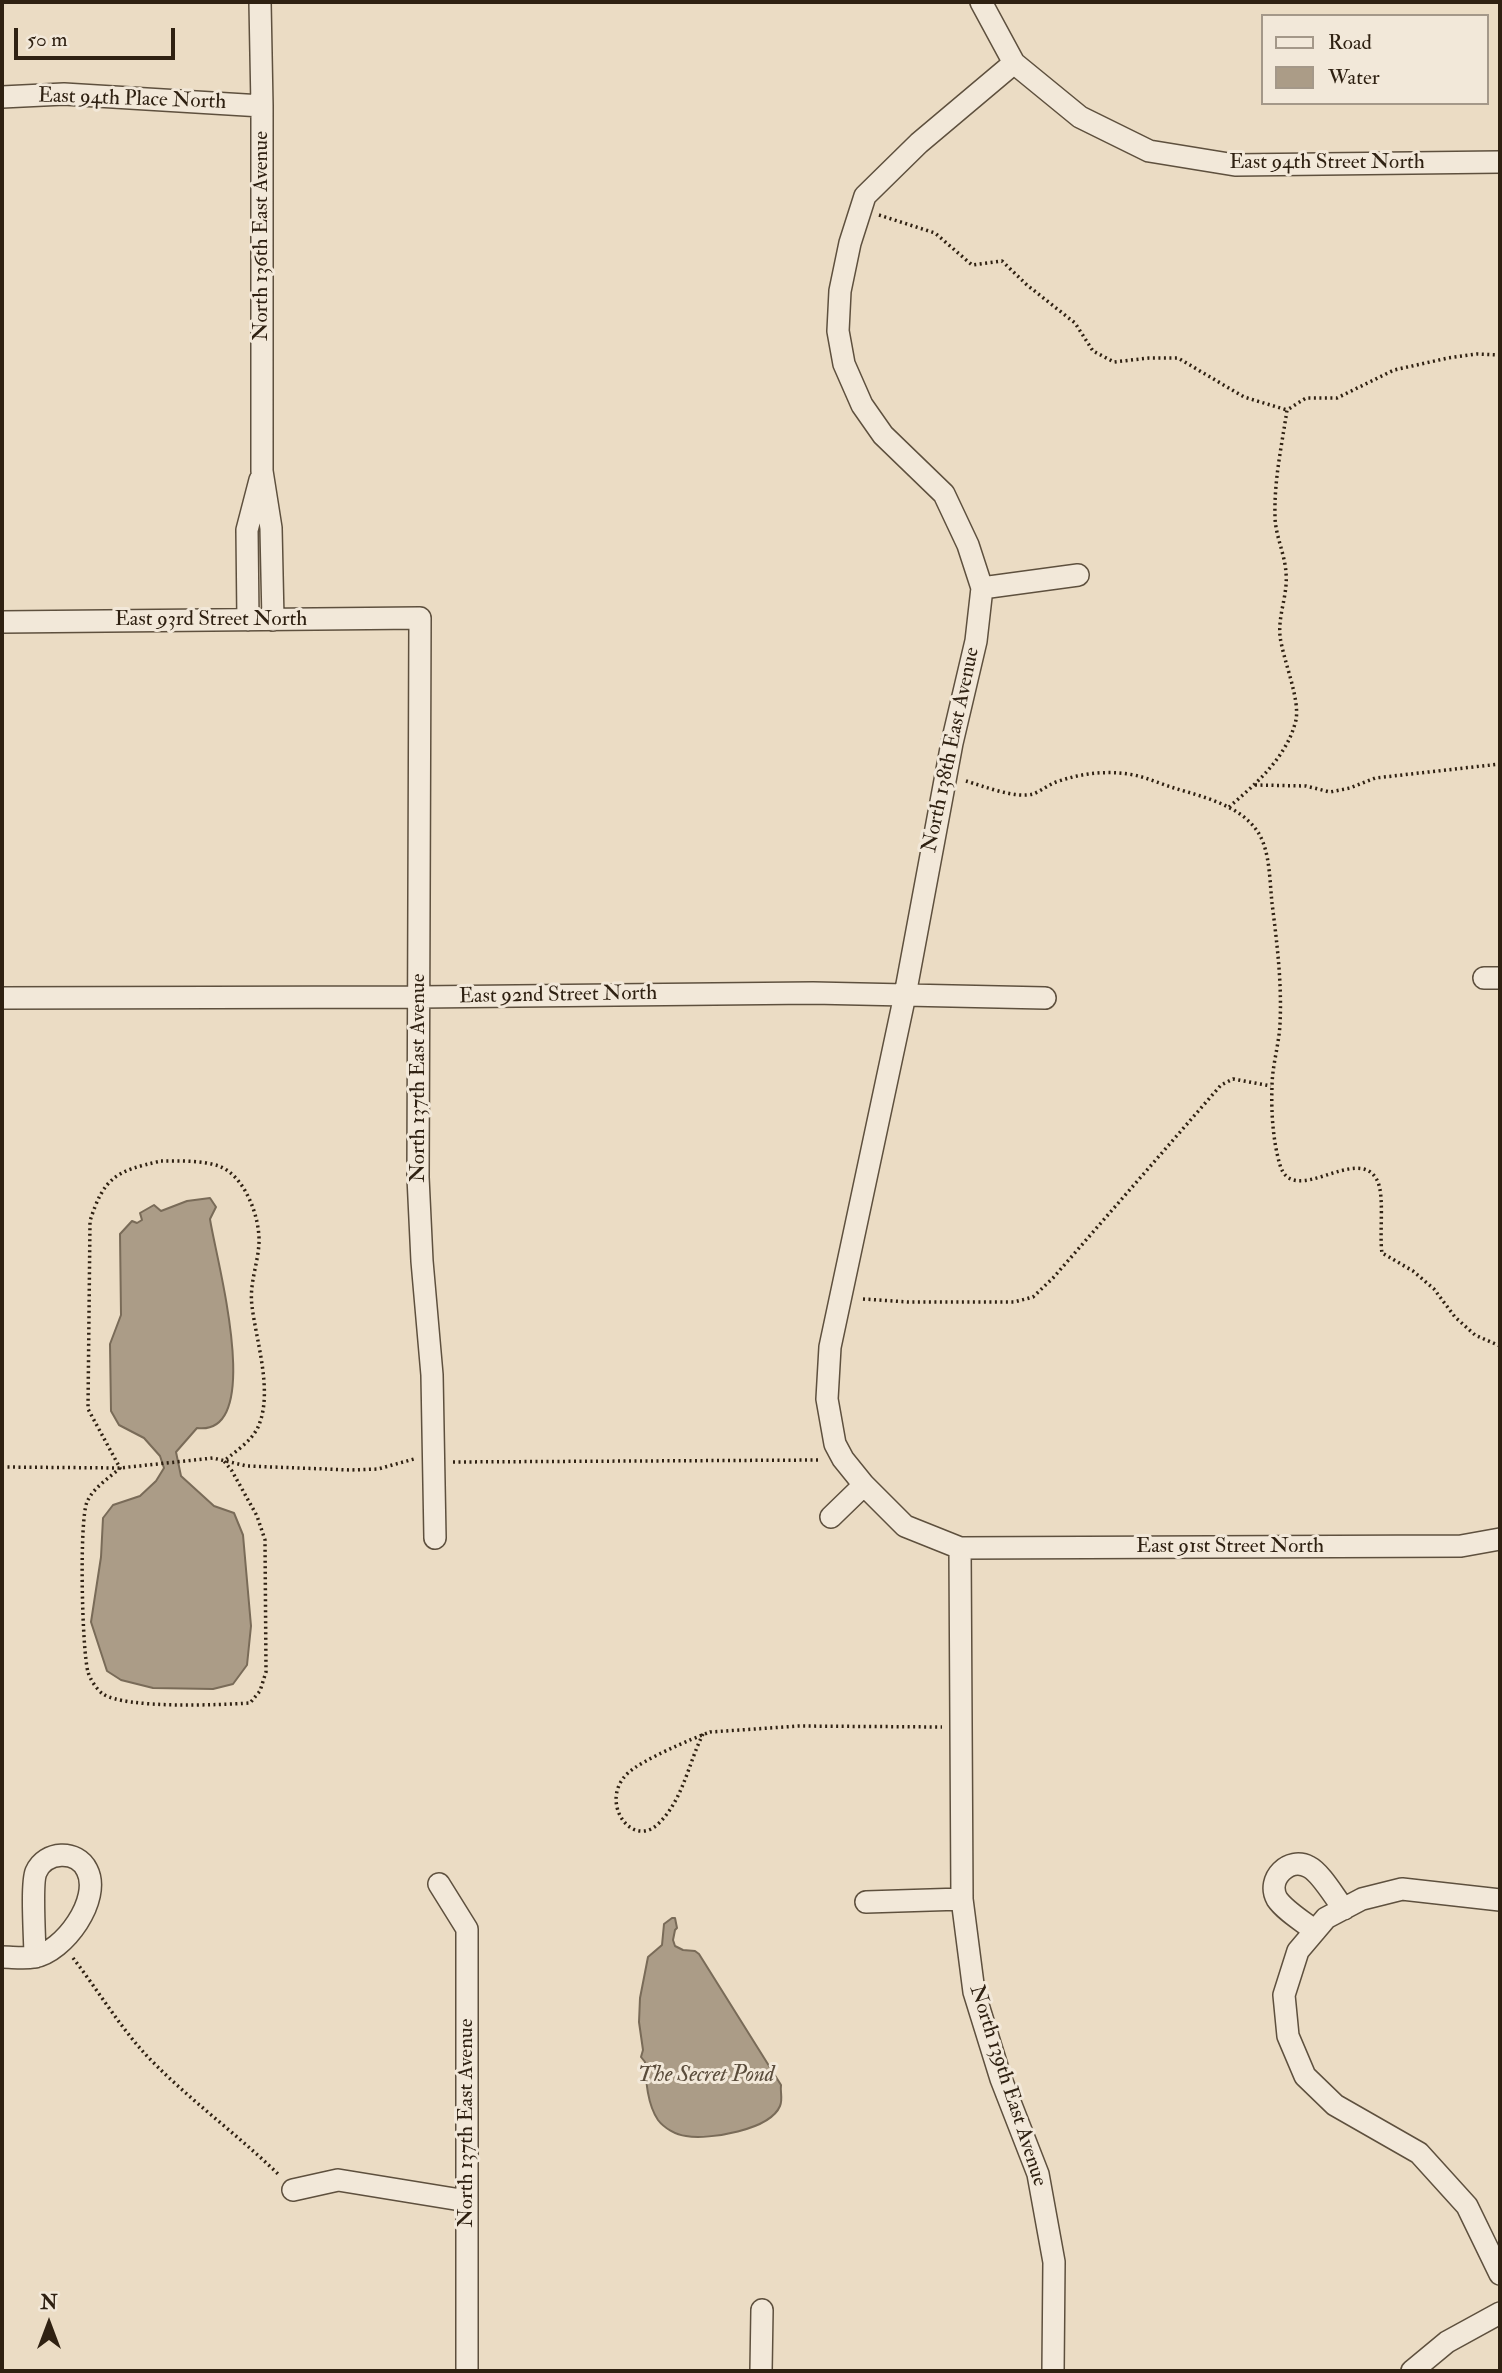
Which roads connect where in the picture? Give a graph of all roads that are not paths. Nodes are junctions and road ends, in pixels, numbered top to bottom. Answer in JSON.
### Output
{"nodes":[{"id":1,"x":260,"y":2,"type":"edge"},
{"id":2,"x":981,"y":2,"type":"edge"},
{"id":3,"x":1014,"y":63,"type":"junction"},
{"id":4,"x":2,"y":97,"type":"edge"},
{"id":5,"x":262,"y":106,"type":"junction"},
{"id":6,"x":1500,"y":162,"type":"edge"},
{"id":7,"x":262,"y":471,"type":"junction"},
{"id":8,"x":1077,"y":575,"type":"dead end"},
{"id":9,"x":982,"y":588,"type":"junction"},
{"id":10,"x":420,"y":618,"type":"joint"},
{"id":11,"x":248,"y":620,"type":"junction"},
{"id":12,"x":272,"y":620,"type":"junction"},
{"id":13,"x":2,"y":622,"type":"edge"},
{"id":14,"x":905,"y":995,"type":"junction"},
{"id":15,"x":419,"y":997,"type":"junction"},
{"id":16,"x":2,"y":998,"type":"edge"},
{"id":17,"x":1045,"y":998,"type":"dead end"},
{"id":18,"x":864,"y":1485,"type":"junction"},
{"id":19,"x":831,"y":1517,"type":"dead end"},
{"id":20,"x":435,"y":1538,"type":"dead end"},
{"id":21,"x":1500,"y":1539,"type":"edge"},
{"id":22,"x":960,"y":1548,"type":"junction"},
{"id":23,"x":439,"y":1884,"type":"dead end"},
{"id":24,"x":962,"y":1899,"type":"junction"},
{"id":25,"x":1500,"y":1900,"type":"edge"},
{"id":26,"x":866,"y":1902,"type":"dead end"},
{"id":27,"x":2,"y":1957,"type":"edge"},
{"id":28,"x":34,"y":1957,"type":"junction"},
{"id":29,"x":293,"y":2190,"type":"road end"},
{"id":30,"x":467,"y":2201,"type":"junction"},
{"id":31,"x":1500,"y":2274,"type":"edge"},
{"id":32,"x":762,"y":2310,"type":"dead end"},
{"id":33,"x":1500,"y":2313,"type":"edge"},
{"id":34,"x":467,"y":2371,"type":"edge"},
{"id":35,"x":761,"y":2371,"type":"edge"},
{"id":36,"x":1053,"y":2371,"type":"edge"},
{"id":37,"x":1412,"y":2371,"type":"edge"}],
"edges":[{"from":1,"to":5,"type":"street","name":"North 136th East Avenue"},
{"from":2,"to":3,"type":"street"},
{"from":3,"to":6,"type":"street","name":"East 94th Street North"},
{"from":3,"to":9,"type":"street","name":"North 138th East Avenue"},
{"from":4,"to":5,"type":"street","name":"East 94th Place North"},
{"from":5,"to":7,"type":"street","name":"North 136th East Avenue"},
{"from":7,"to":11,"type":"street","name":"North 136th East Avenue"},
{"from":7,"to":12,"type":"street","name":"North 136th East Avenue"},
{"from":8,"to":9,"type":"street"},
{"from":9,"to":14,"type":"street","name":"North 138th East Avenue"},
{"from":10,"to":12,"type":"street","name":"East 93rd Street North"},
{"from":10,"to":15,"type":"street","name":"North 137th East Avenue"},
{"from":11,"to":12,"type":"street","name":"East 93rd Street North"},
{"from":11,"to":13,"type":"street","name":"East 93rd Street North"},
{"from":14,"to":15,"type":"street","name":"East 92nd Street North"},
{"from":14,"to":17,"type":"street","name":"East 92nd Street North"},
{"from":14,"to":18,"type":"street","name":"North 138th East Avenue"},
{"from":15,"to":16,"type":"street","name":"East 92nd Street North"},
{"from":15,"to":20,"type":"street","name":"North 137th East Avenue"},
{"from":18,"to":19,"type":"street"},
{"from":18,"to":22,"type":"street","name":"North 138th East Avenue"},
{"from":21,"to":22,"type":"street","name":"East 91st Street North"},
{"from":22,"to":24,"type":"street","name":"North 139th East Avenue"},
{"from":23,"to":30,"type":"street","name":"North 137th East Avenue"},
{"from":24,"to":26,"type":"street"},
{"from":24,"to":36,"type":"street","name":"North 139th East Avenue"},
{"from":25,"to":31,"type":"street"},
{"from":27,"to":28,"type":"street"},
{"from":28,"to":28,"type":"street"},
{"from":29,"to":30,"type":"street"},
{"from":30,"to":34,"type":"street","name":"North 137th East Avenue"},
{"from":32,"to":35,"type":"street"},
{"from":33,"to":37,"type":"street"}]}
